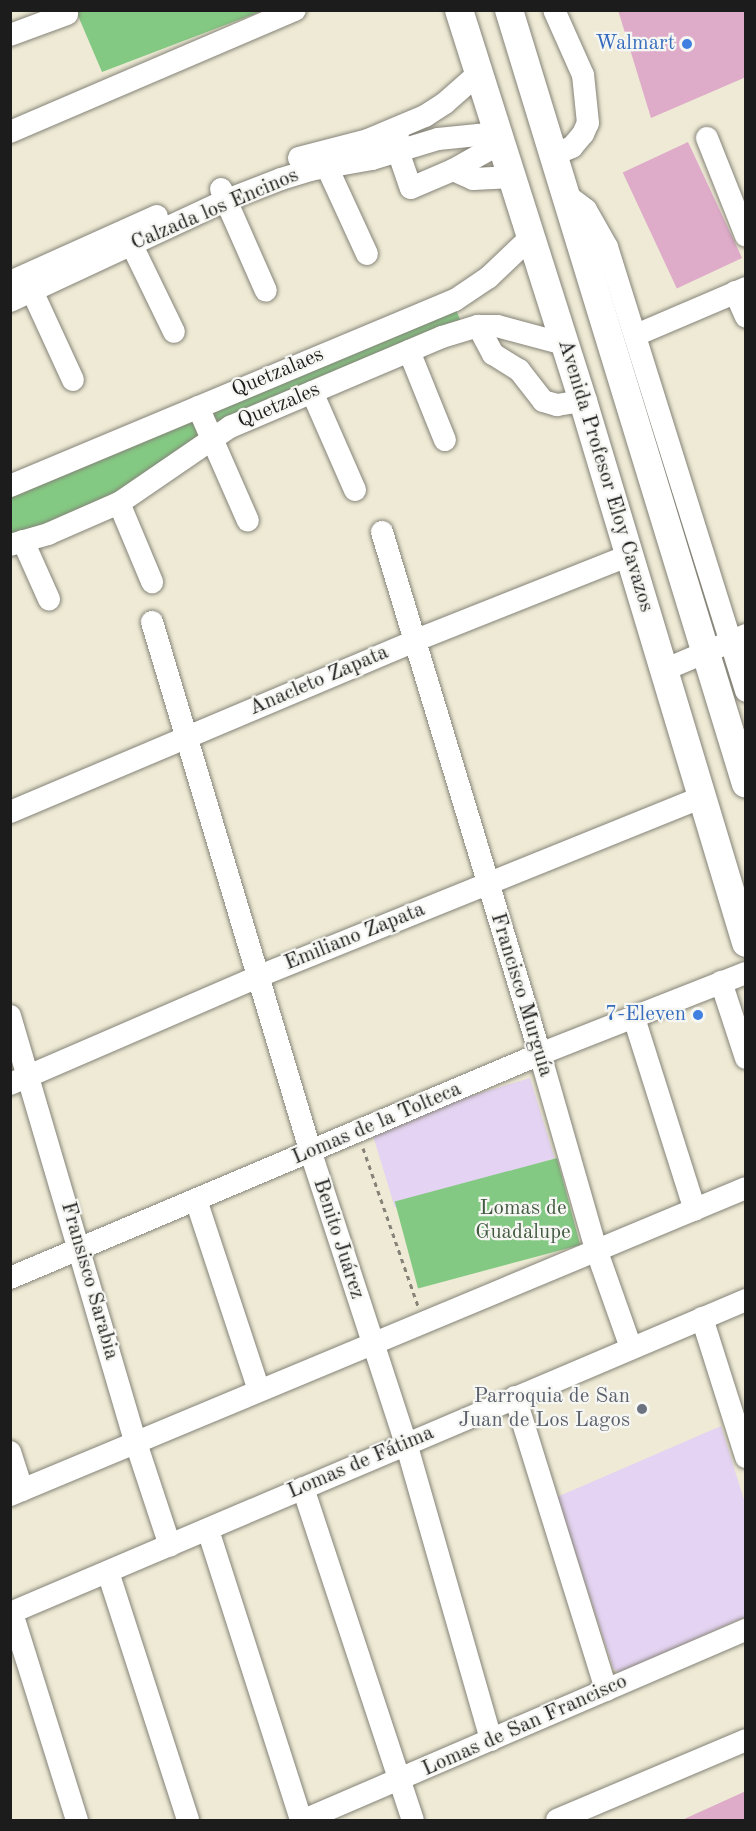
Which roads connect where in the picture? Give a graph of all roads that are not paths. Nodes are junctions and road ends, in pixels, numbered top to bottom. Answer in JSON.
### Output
{"nodes":[{"id":1,"x":295,"y":10,"type":"edge"},
{"id":2,"x":459,"y":10,"type":"edge"},
{"id":3,"x":509,"y":10,"type":"edge"},
{"id":4,"x":554,"y":10,"type":"edge"},
{"id":5,"x":67,"y":14,"type":"dead end"},
{"id":6,"x":13,"y":29,"type":"edge"},
{"id":7,"x":479,"y":73,"type":"junction"},
{"id":8,"x":10,"y":132,"type":"edge"},
{"id":9,"x":500,"y":138,"type":"junction"},
{"id":10,"x":707,"y":138,"type":"dead end"},
{"id":11,"x":398,"y":140,"type":"junction"},
{"id":12,"x":553,"y":155,"type":"junction"},
{"id":13,"x":323,"y":160,"type":"junction"},
{"id":14,"x":453,"y":170,"type":"junction"},
{"id":15,"x":513,"y":177,"type":"junction"},
{"id":16,"x":565,"y":194,"type":"junction"},
{"id":17,"x":224,"y":195,"type":"junction"},
{"id":18,"x":746,"y":236,"type":"edge"},
{"id":19,"x":128,"y":237,"type":"junction"},
{"id":20,"x":531,"y":237,"type":"junction"},
{"id":21,"x":368,"y":254,"type":"dead end"},
{"id":22,"x":23,"y":283,"type":"edge"},
{"id":23,"x":740,"y":290,"type":"edge"},
{"id":24,"x":266,"y":291,"type":"dead end"},
{"id":25,"x":10,"y":302,"type":"edge"},
{"id":26,"x":746,"y":317,"type":"edge"},
{"id":27,"x":477,"y":326,"type":"junction"},
{"id":28,"x":174,"y":332,"type":"dead end"},
{"id":29,"x":636,"y":335,"type":"junction"},
{"id":30,"x":552,"y":341,"type":"junction"},
{"id":31,"x":410,"y":351,"type":"junction"},
{"id":32,"x":519,"y":370,"type":"junction"},
{"id":33,"x":73,"y":380,"type":"dead end"},
{"id":34,"x":312,"y":392,"type":"junction"},
{"id":35,"x":583,"y":401,"type":"junction"},
{"id":36,"x":198,"y":407,"type":"junction"},
{"id":37,"x":445,"y":440,"type":"dead end"},
{"id":38,"x":212,"y":441,"type":"junction"},
{"id":39,"x":10,"y":486,"type":"edge"},
{"id":40,"x":355,"y":490,"type":"dead end"},
{"id":41,"x":119,"y":503,"type":"junction"},
{"id":42,"x":248,"y":521,"type":"dead end"},
{"id":43,"x":382,"y":532,"type":"dead end"},
{"id":44,"x":17,"y":543,"type":"edge"},
{"id":45,"x":630,"y":555,"type":"junction"},
{"id":46,"x":152,"y":582,"type":"dead end"},
{"id":47,"x":49,"y":599,"type":"dead end"},
{"id":48,"x":152,"y":622,"type":"dead end"},
{"id":49,"x":414,"y":640,"type":"junction"},
{"id":50,"x":727,"y":642,"type":"edge"},
{"id":51,"x":664,"y":670,"type":"junction"},
{"id":52,"x":746,"y":691,"type":"edge"},
{"id":53,"x":188,"y":738,"type":"junction"},
{"id":54,"x":746,"y":784,"type":"edge"},
{"id":55,"x":702,"y":797,"type":"junction"},
{"id":56,"x":10,"y":812,"type":"edge"},
{"id":57,"x":487,"y":883,"type":"junction"},
{"id":58,"x":746,"y":943,"type":"edge"},
{"id":59,"x":746,"y":973,"type":"edge"},
{"id":60,"x":257,"y":977,"type":"junction"},
{"id":61,"x":721,"y":982,"type":"junction"},
{"id":62,"x":10,"y":1016,"type":"edge"},
{"id":63,"x":634,"y":1018,"type":"junction"},
{"id":64,"x":540,"y":1054,"type":"junction"},
{"id":65,"x":746,"y":1058,"type":"edge"},
{"id":66,"x":20,"y":1080,"type":"edge"},
{"id":67,"x":311,"y":1153,"type":"junction"},
{"id":68,"x":746,"y":1188,"type":"edge"},
{"id":69,"x":196,"y":1200,"type":"junction"},
{"id":70,"x":695,"y":1210,"type":"junction"},
{"id":71,"x":80,"y":1250,"type":"junction"},
{"id":72,"x":596,"y":1250,"type":"junction"},
{"id":73,"x":10,"y":1278,"type":"edge"},
{"id":74,"x":746,"y":1300,"type":"edge"},
{"id":75,"x":702,"y":1318,"type":"junction"},
{"id":76,"x":371,"y":1342,"type":"junction"},
{"id":77,"x":631,"y":1348,"type":"junction"},
{"id":78,"x":259,"y":1390,"type":"junction"},
{"id":79,"x":515,"y":1398,"type":"junction"},
{"id":80,"x":136,"y":1443,"type":"junction"},
{"id":81,"x":406,"y":1443,"type":"junction"},
{"id":82,"x":10,"y":1452,"type":"edge"},
{"id":83,"x":746,"y":1457,"type":"edge"},
{"id":84,"x":303,"y":1488,"type":"junction"},
{"id":85,"x":16,"y":1493,"type":"edge"},
{"id":86,"x":208,"y":1530,"type":"junction"},
{"id":87,"x":170,"y":1546,"type":"junction"},
{"id":88,"x":108,"y":1572,"type":"junction"},
{"id":89,"x":11,"y":1613,"type":"edge"},
{"id":90,"x":746,"y":1630,"type":"edge"},
{"id":91,"x":606,"y":1690,"type":"junction"},
{"id":92,"x":491,"y":1740,"type":"junction"},
{"id":93,"x":746,"y":1740,"type":"edge"},
{"id":94,"x":399,"y":1781,"type":"junction"},
{"id":95,"x":77,"y":1821,"type":"edge"},
{"id":96,"x":188,"y":1821,"type":"edge"},
{"id":97,"x":302,"y":1821,"type":"edge"},
{"id":98,"x":413,"y":1821,"type":"edge"},
{"id":99,"x":557,"y":1821,"type":"edge"}],
"edges":[{"from":1,"to":8,"type":"street"},
{"from":2,"to":7,"type":"main road","name":"Avenida Profesor Eloy Cavazos"},
{"from":3,"to":12,"type":"main road"},
{"from":4,"to":12,"type":"street"},
{"from":5,"to":6,"type":"street"},
{"from":7,"to":9,"type":"main road","name":"Avenida Profesor Eloy Cavazos"},
{"from":7,"to":11,"type":"street","name":"Calzada los Encinos"},
{"from":9,"to":11,"type":"street","name":"Calzada los Encinos"},
{"from":9,"to":14,"type":"street"},
{"from":9,"to":15,"type":"main road","name":"Avenida Profesor Eloy Cavazos"},
{"from":10,"to":18,"type":"street"},
{"from":11,"to":13,"type":"street","name":"Calzada los Encinos"},
{"from":11,"to":14,"type":"street"},
{"from":12,"to":16,"type":"main road"},
{"from":13,"to":17,"type":"street","name":"Calzada los Encinos"},
{"from":13,"to":21,"type":"street"},
{"from":14,"to":15,"type":"street"},
{"from":15,"to":20,"type":"main road","name":"Avenida Profesor Eloy Cavazos"},
{"from":16,"to":29,"type":"street"},
{"from":16,"to":50,"type":"main road"},
{"from":17,"to":19,"type":"street","name":"Calzada los Encinos"},
{"from":17,"to":24,"type":"street"},
{"from":19,"to":22,"type":"street","name":"Calzada los Encinos"},
{"from":19,"to":28,"type":"street"},
{"from":20,"to":30,"type":"main road","name":"Avenida Profesor Eloy Cavazos"},
{"from":20,"to":36,"type":"street","name":"Quetzalaes"},
{"from":22,"to":25,"type":"street","name":"Calzada los Encinos"},
{"from":22,"to":33,"type":"street"},
{"from":23,"to":26,"type":"street"},
{"from":23,"to":29,"type":"street"},
{"from":27,"to":30,"type":"street","name":"Quetzales"},
{"from":27,"to":31,"type":"street","name":"Quetzales"},
{"from":27,"to":32,"type":"street"},
{"from":29,"to":50,"type":"street"},
{"from":30,"to":32,"type":"street"},
{"from":30,"to":35,"type":"main road","name":"Avenida Profesor Eloy Cavazos"},
{"from":31,"to":34,"type":"street","name":"Quetzales"},
{"from":31,"to":37,"type":"street"},
{"from":32,"to":35,"type":"street"},
{"from":34,"to":38,"type":"street","name":"Quetzales"},
{"from":34,"to":40,"type":"street"},
{"from":35,"to":45,"type":"main road","name":"Avenida Profesor Eloy Cavazos"},
{"from":36,"to":38,"type":"street"},
{"from":36,"to":39,"type":"street","name":"Quetzalaes"},
{"from":38,"to":41,"type":"street","name":"Quetzales"},
{"from":38,"to":42,"type":"street"},
{"from":41,"to":44,"type":"street","name":"Quetzales"},
{"from":41,"to":46,"type":"street"},
{"from":43,"to":49,"type":"street","name":"Francisco Murguía"},
{"from":44,"to":47,"type":"street"},
{"from":45,"to":49,"type":"street","name":"Anacleto Zapata"},
{"from":45,"to":51,"type":"main road","name":"Avenida Profesor Eloy Cavazos"},
{"from":48,"to":53,"type":"street","name":"Benito Juárez"},
{"from":49,"to":53,"type":"street","name":"Anacleto Zapata"},
{"from":49,"to":57,"type":"street","name":"Francisco Murguía"},
{"from":50,"to":51,"type":"street"},
{"from":50,"to":52,"type":"street"},
{"from":50,"to":54,"type":"main road"},
{"from":51,"to":55,"type":"main road","name":"Avenida Profesor Eloy Cavazos"},
{"from":53,"to":56,"type":"street","name":"Anacleto Zapata"},
{"from":53,"to":60,"type":"street","name":"Benito Juárez"},
{"from":55,"to":57,"type":"street","name":"Emiliano Zapata"},
{"from":55,"to":58,"type":"main road","name":"Avenida Profesor Eloy Cavazos"},
{"from":57,"to":60,"type":"street","name":"Emiliano Zapata"},
{"from":57,"to":64,"type":"street","name":"Francisco Murguía"},
{"from":59,"to":61,"type":"street","name":"Lomas de la Tolteca"},
{"from":60,"to":66,"type":"street","name":"Emiliano Zapata"},
{"from":60,"to":67,"type":"street","name":"Benito Juárez"},
{"from":61,"to":63,"type":"street","name":"Lomas de la Tolteca"},
{"from":61,"to":65,"type":"street"},
{"from":62,"to":66,"type":"street","name":"Fransisco Sarabia"},
{"from":63,"to":64,"type":"street","name":"Lomas de la Tolteca"},
{"from":63,"to":70,"type":"street"},
{"from":64,"to":67,"type":"street","name":"Lomas de la Tolteca"},
{"from":64,"to":72,"type":"street","name":"Francisco Murguía"},
{"from":66,"to":71,"type":"street","name":"Fransisco Sarabia"},
{"from":67,"to":69,"type":"street","name":"Lomas de la Tolteca"},
{"from":67,"to":76,"type":"street","name":"Benito Juárez"},
{"from":68,"to":70,"type":"street"},
{"from":69,"to":71,"type":"street","name":"Lomas de la Tolteca"},
{"from":69,"to":78,"type":"street"},
{"from":70,"to":72,"type":"street"},
{"from":71,"to":73,"type":"street","name":"Lomas de la Tolteca"},
{"from":71,"to":80,"type":"street","name":"Fransisco Sarabia"},
{"from":72,"to":76,"type":"street"},
{"from":72,"to":77,"type":"street","name":"Francisco Murguía"},
{"from":74,"to":75,"type":"street","name":"Lomas de Fátima"},
{"from":75,"to":77,"type":"street","name":"Lomas de Fátima"},
{"from":75,"to":83,"type":"street"},
{"from":76,"to":78,"type":"street"},
{"from":76,"to":81,"type":"street","name":"Benito Juárez"},
{"from":77,"to":79,"type":"street","name":"Lomas de Fátima"},
{"from":78,"to":80,"type":"street"},
{"from":79,"to":81,"type":"street","name":"Lomas de Fátima"},
{"from":79,"to":91,"type":"street"},
{"from":80,"to":85,"type":"street"},
{"from":80,"to":87,"type":"street","name":"Fransisco Sarabia"},
{"from":81,"to":84,"type":"street","name":"Lomas de Fátima"},
{"from":81,"to":92,"type":"street","name":"Benito Juárez"},
{"from":82,"to":85,"type":"street"},
{"from":84,"to":86,"type":"street","name":"Lomas de Fátima"},
{"from":84,"to":94,"type":"street"},
{"from":86,"to":87,"type":"street","name":"Lomas de Fátima"},
{"from":86,"to":97,"type":"street"},
{"from":87,"to":88,"type":"street","name":"Lomas de Fátima"},
{"from":88,"to":89,"type":"street","name":"Lomas de Fátima"},
{"from":88,"to":96,"type":"street"},
{"from":89,"to":95,"type":"street"},
{"from":90,"to":91,"type":"street","name":"Lomas de San Francisco"},
{"from":91,"to":92,"type":"street","name":"Lomas de San Francisco"},
{"from":92,"to":94,"type":"street","name":"Lomas de San Francisco"},
{"from":93,"to":99,"type":"street"},
{"from":94,"to":97,"type":"street","name":"Lomas de San Francisco"},
{"from":94,"to":98,"type":"street"}]}
